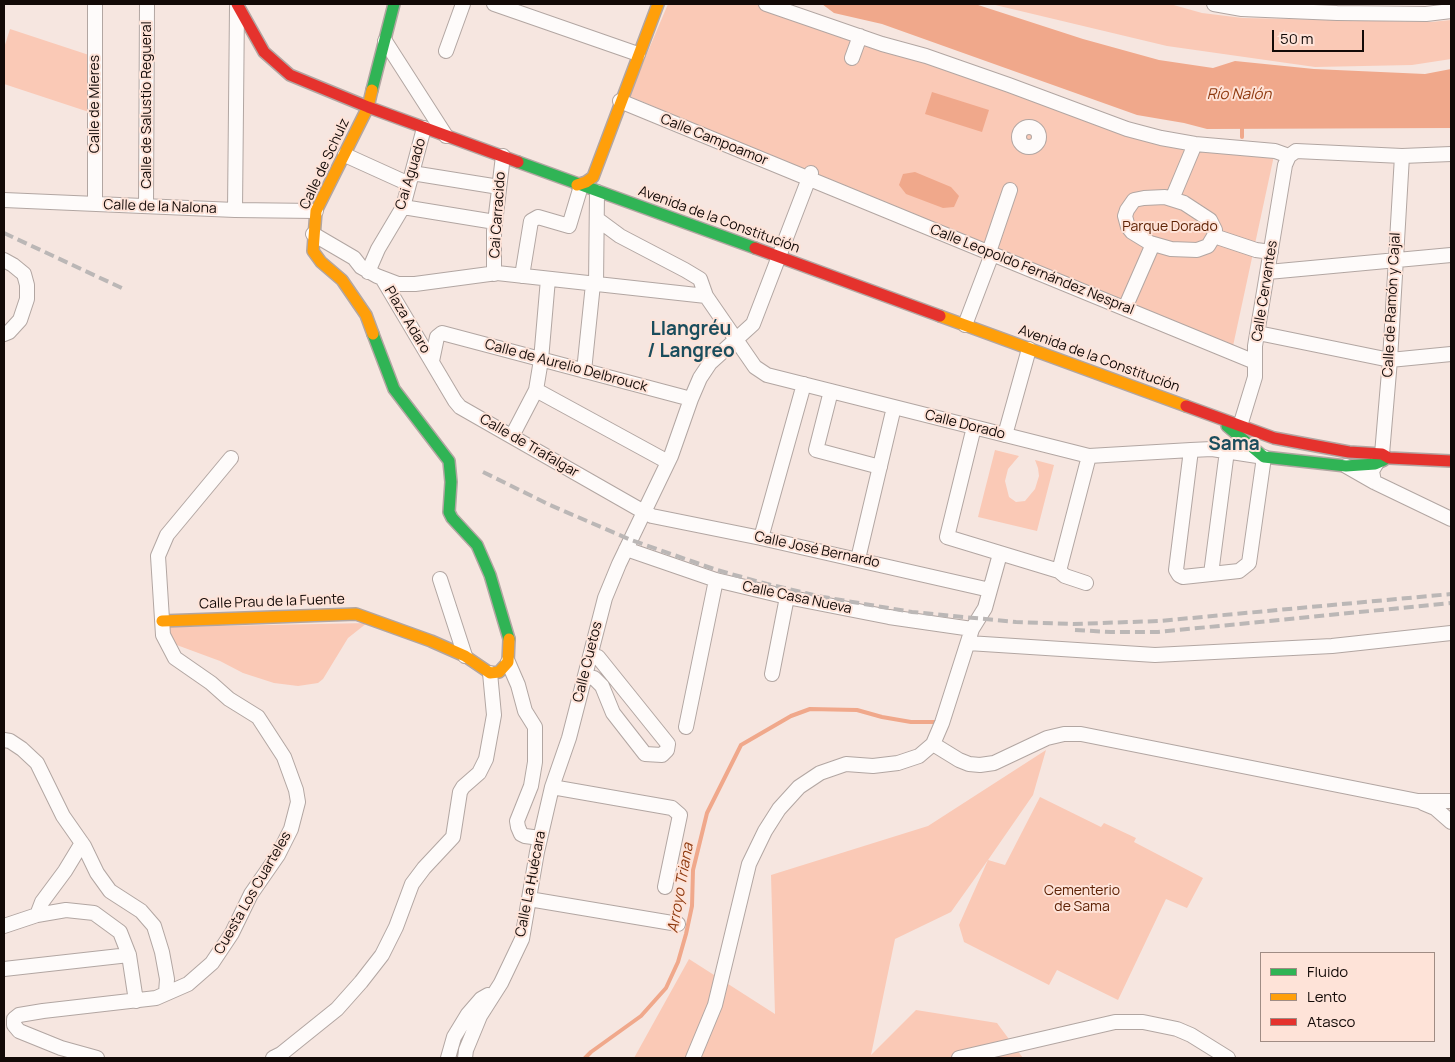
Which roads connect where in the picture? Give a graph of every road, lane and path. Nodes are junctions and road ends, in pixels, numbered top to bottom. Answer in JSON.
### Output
{"nodes":[{"id":1,"x":95,"y":4,"type":"edge"},
{"id":2,"x":147,"y":4,"type":"edge"},
{"id":3,"x":394,"y":4,"type":"edge"},
{"id":4,"x":463,"y":4,"type":"edge"},
{"id":5,"x":494,"y":4,"type":"edge"},
{"id":6,"x":658,"y":4,"type":"edge"},
{"id":7,"x":766,"y":4,"type":"edge"},
{"id":8,"x":1214,"y":4,"type":"edge"},
{"id":9,"x":237,"y":5,"type":"edge"},
{"id":10,"x":1451,"y":11,"type":"edge"},
{"id":11,"x":860,"y":36,"type":"junction"},
{"id":12,"x":385,"y":41,"type":"junction"},
{"id":13,"x":446,"y":51,"type":"dead end"},
{"id":14,"x":644,"y":51,"type":"junction"},
{"id":15,"x":852,"y":58,"type":"dead end"},
{"id":16,"x":620,"y":101,"type":"junction"},
{"id":17,"x":368,"y":107,"type":"junction"},
{"id":18,"x":424,"y":128,"type":"junction"},
{"id":19,"x":446,"y":136,"type":"junction"},
{"id":20,"x":1195,"y":144,"type":"junction"},
{"id":21,"x":1451,"y":154,"type":"edge"},
{"id":22,"x":345,"y":155,"type":"junction"},
{"id":23,"x":503,"y":156,"type":"junction"},
{"id":24,"x":1289,"y":156,"type":"junction"},
{"id":25,"x":1402,"y":156,"type":"junction"},
{"id":26,"x":810,"y":176,"type":"junction"},
{"id":27,"x":592,"y":177,"type":"junction"},
{"id":28,"x":411,"y":179,"type":"junction"},
{"id":29,"x":579,"y":185,"type":"junction"},
{"id":30,"x":499,"y":187,"type":"junction"},
{"id":31,"x":1010,"y":190,"type":"dead end"},
{"id":32,"x":598,"y":192,"type":"junction"},
{"id":33,"x":1172,"y":199,"type":"junction"},
{"id":34,"x":4,"y":200,"type":"edge"},
{"id":35,"x":95,"y":204,"type":"junction"},
{"id":36,"x":146,"y":206,"type":"junction"},
{"id":37,"x":403,"y":207,"type":"junction"},
{"id":38,"x":235,"y":210,"type":"junction"},
{"id":39,"x":316,"y":211,"type":"junction"},
{"id":40,"x":597,"y":219,"type":"junction"},
{"id":41,"x":495,"y":222,"type":"junction"},
{"id":42,"x":313,"y":234,"type":"junction"},
{"id":43,"x":1214,"y":236,"type":"junction"},
{"id":44,"x":1153,"y":244,"type":"junction"},
{"id":45,"x":1271,"y":252,"type":"junction"},
{"id":46,"x":990,"y":253,"type":"junction"},
{"id":47,"x":1451,"y":255,"type":"edge"},
{"id":48,"x":779,"y":258,"type":"junction"},
{"id":49,"x":4,"y":260,"type":"edge"},
{"id":50,"x":1395,"y":261,"type":"junction"},
{"id":51,"x":1268,"y":272,"type":"junction"},
{"id":52,"x":496,"y":274,"type":"junction"},
{"id":53,"x":376,"y":275,"type":"junction"},
{"id":54,"x":521,"y":276,"type":"junction"},
{"id":55,"x":548,"y":279,"type":"junction"},
{"id":56,"x":596,"y":285,"type":"junction"},
{"id":57,"x":706,"y":296,"type":"junction"},
{"id":58,"x":1125,"y":308,"type":"junction"},
{"id":59,"x":965,"y":325,"type":"junction"},
{"id":60,"x":442,"y":333,"type":"joint"},
{"id":61,"x":1258,"y":333,"type":"junction"},
{"id":62,"x":4,"y":334,"type":"edge"},
{"id":63,"x":736,"y":339,"type":"junction"},
{"id":64,"x":1029,"y":349,"type":"junction"},
{"id":65,"x":1451,"y":354,"type":"edge"},
{"id":66,"x":541,"y":360,"type":"junction"},
{"id":67,"x":1390,"y":360,"type":"junction"},
{"id":68,"x":432,"y":361,"type":"junction"},
{"id":69,"x":1255,"y":362,"type":"junction"},
{"id":70,"x":584,"y":371,"type":"junction"},
{"id":71,"x":804,"y":384,"type":"junction"},
{"id":72,"x":536,"y":390,"type":"junction"},
{"id":73,"x":831,"y":391,"type":"junction"},
{"id":74,"x":690,"y":399,"type":"junction"},
{"id":75,"x":894,"y":407,"type":"junction"},
{"id":76,"x":1230,"y":424,"type":"junction"},
{"id":77,"x":974,"y":427,"type":"junction"},
{"id":78,"x":1005,"y":435,"type":"junction"},
{"id":79,"x":512,"y":436,"type":"junction"},
{"id":80,"x":1212,"y":449,"type":"junction"},
{"id":81,"x":1191,"y":450,"type":"junction"},
{"id":82,"x":1344,"y":451,"type":"junction"},
{"id":83,"x":1232,"y":452,"type":"junction"},
{"id":84,"x":1259,"y":452,"type":"junction"},
{"id":85,"x":1090,"y":456,"type":"junction"},
{"id":86,"x":231,"y":458,"type":"dead end"},
{"id":87,"x":1382,"y":459,"type":"junction"},
{"id":88,"x":1451,"y":461,"type":"edge"},
{"id":89,"x":668,"y":462,"type":"junction"},
{"id":90,"x":1346,"y":466,"type":"junction"},
{"id":91,"x":880,"y":467,"type":"junction"},
{"id":92,"x":1374,"y":482,"type":"junction"},
{"id":93,"x":644,"y":512,"type":"junction"},
{"id":94,"x":1451,"y":519,"type":"edge"},
{"id":95,"x":762,"y":538,"type":"junction"},
{"id":96,"x":628,"y":544,"type":"junction"},
{"id":97,"x":1000,"y":554,"type":"junction"},
{"id":98,"x":858,"y":559,"type":"junction"},
{"id":99,"x":1059,"y":571,"type":"junction"},
{"id":100,"x":1211,"y":574,"type":"junction"},
{"id":101,"x":440,"y":579,"type":"dead end"},
{"id":102,"x":716,"y":580,"type":"junction"},
{"id":103,"x":1086,"y":583,"type":"dead end"},
{"id":104,"x":990,"y":590,"type":"junction"},
{"id":105,"x":787,"y":597,"type":"junction"},
{"id":106,"x":162,"y":621,"type":"junction"},
{"id":107,"x":1451,"y":633,"type":"edge"},
{"id":108,"x":970,"y":636,"type":"junction"},
{"id":109,"x":465,"y":656,"type":"junction"},
{"id":110,"x":590,"y":656,"type":"junction"},
{"id":111,"x":508,"y":662,"type":"junction"},
{"id":112,"x":490,"y":672,"type":"junction"},
{"id":113,"x":772,"y":674,"type":"dead end"},
{"id":114,"x":585,"y":677,"type":"junction"},
{"id":115,"x":686,"y":727,"type":"dead end"},
{"id":116,"x":4,"y":740,"type":"edge"},
{"id":117,"x":933,"y":744,"type":"junction"},
{"id":118,"x":552,"y":787,"type":"junction"},
{"id":119,"x":1418,"y":801,"type":"junction"},
{"id":120,"x":1451,"y":801,"type":"edge"},
{"id":121,"x":1451,"y":822,"type":"edge"},
{"id":122,"x":540,"y":838,"type":"junction"},
{"id":123,"x":82,"y":843,"type":"junction"},
{"id":124,"x":665,"y":887,"type":"dead end"},
{"id":125,"x":529,"y":899,"type":"junction"},
{"id":126,"x":38,"y":915,"type":"junction"},
{"id":127,"x":678,"y":924,"type":"dead end"},
{"id":128,"x":4,"y":926,"type":"edge"},
{"id":129,"x":129,"y":955,"type":"junction"},
{"id":130,"x":4,"y":969,"type":"edge"},
{"id":131,"x":496,"y":990,"type":"junction"},
{"id":132,"x":166,"y":993,"type":"junction"},
{"id":133,"x":136,"y":1001,"type":"junction"},
{"id":134,"x":9,"y":1027,"type":"edge"},
{"id":135,"x":97,"y":1058,"type":"edge"},
{"id":136,"x":272,"y":1058,"type":"edge"},
{"id":137,"x":448,"y":1058,"type":"edge"},
{"id":138,"x":465,"y":1058,"type":"edge"},
{"id":139,"x":693,"y":1058,"type":"edge"},
{"id":140,"x":959,"y":1058,"type":"edge"},
{"id":141,"x":1228,"y":1058,"type":"edge"}],
"edges":[{"from":1,"to":35,"type":"street","name":"Calle de Mieres"},
{"from":2,"to":36,"type":"street","name":"Calle de Salustio Regueral"},
{"from":3,"to":12,"type":"street","name":"Calle de Schulz"},
{"from":4,"to":13,"type":"street"},
{"from":5,"to":14,"type":"street"},
{"from":6,"to":14,"type":"street"},
{"from":7,"to":11,"type":"street"},
{"from":8,"to":10,"type":"street"},
{"from":9,"to":17,"type":"street","name":"Avenida de la Constitución"},
{"from":9,"to":38,"type":"street"},
{"from":11,"to":15,"type":"street"},
{"from":11,"to":20,"type":"street"},
{"from":12,"to":17,"type":"street","name":"Calle de Schulz"},
{"from":12,"to":19,"type":"street"},
{"from":14,"to":16,"type":"street"},
{"from":16,"to":26,"type":"street","name":"Calle Campoamor"},
{"from":16,"to":27,"type":"street"},
{"from":17,"to":18,"type":"street","name":"Avenida de la Constitución"},
{"from":17,"to":22,"type":"street","name":"Calle de Schulz"},
{"from":18,"to":19,"type":"street","name":"Avenida de la Constitución"},
{"from":18,"to":28,"type":"street","name":"Cai Aguado"},
{"from":19,"to":23,"type":"street","name":"Avenida de la Constitución"},
{"from":20,"to":24,"type":"street"},
{"from":20,"to":33,"type":"street"},
{"from":21,"to":25,"type":"street"},
{"from":22,"to":28,"type":"street"},
{"from":22,"to":39,"type":"street","name":"Calle de Schulz"},
{"from":23,"to":29,"type":"street","name":"Avenida de la Constitución"},
{"from":23,"to":30,"type":"street","name":"Cai Carracido"},
{"from":24,"to":25,"type":"street"},
{"from":24,"to":45,"type":"street","name":"Calle Cervantes"},
{"from":25,"to":50,"type":"street","name":"Calle de Ramón y Cajal"},
{"from":26,"to":46,"type":"street","name":"Calle Leopoldo Fernández Nespral"},
{"from":26,"to":48,"type":"street","name":"Calle Cuetos"},
{"from":27,"to":29,"type":"street"},
{"from":27,"to":32,"type":"street"},
{"from":28,"to":30,"type":"street"},
{"from":28,"to":37,"type":"street","name":"Cai Aguado"},
{"from":29,"to":32,"type":"street","name":"Avenida de la Constitución"},
{"from":29,"to":54,"type":"street"},
{"from":30,"to":41,"type":"street","name":"Cai Carracido"},
{"from":31,"to":46,"type":"street"},
{"from":32,"to":40,"type":"street"},
{"from":32,"to":48,"type":"street","name":"Avenida de la Constitución"},
{"from":33,"to":43,"type":"street"},
{"from":33,"to":44,"type":"street"},
{"from":34,"to":35,"type":"street","name":"Calle de la Nalona"},
{"from":35,"to":36,"type":"street","name":"Calle de la Nalona"},
{"from":36,"to":38,"type":"street","name":"Calle de la Nalona"},
{"from":37,"to":41,"type":"street"},
{"from":37,"to":53,"type":"street","name":"Cai Aguado"},
{"from":38,"to":39,"type":"street","name":"Calle de la Nalona"},
{"from":39,"to":42,"type":"street","name":"Calle de Schulz"},
{"from":40,"to":56,"type":"street"},
{"from":40,"to":57,"type":"street","name":"Calle Dorado"},
{"from":41,"to":52,"type":"street","name":"Cai Carracido"},
{"from":42,"to":53,"type":"street"},
{"from":42,"to":111,"type":"street"},
{"from":43,"to":44,"type":"street"},
{"from":43,"to":45,"type":"street"},
{"from":44,"to":58,"type":"street"},
{"from":45,"to":51,"type":"street","name":"Calle Cervantes"},
{"from":46,"to":58,"type":"street","name":"Calle Leopoldo Fernández Nespral"},
{"from":46,"to":59,"type":"street"},
{"from":47,"to":50,"type":"street"},
{"from":48,"to":59,"type":"street","name":"Avenida de la Constitución"},
{"from":48,"to":63,"type":"street","name":"Calle Cuetos"},
{"from":49,"to":62,"type":"street"},
{"from":50,"to":51,"type":"street"},
{"from":50,"to":67,"type":"street","name":"Calle de Ramón y Cajal"},
{"from":51,"to":61,"type":"street","name":"Calle Cervantes"},
{"from":52,"to":53,"type":"street"},
{"from":52,"to":54,"type":"street"},
{"from":53,"to":68,"type":"street","name":"Plaza Adaro"},
{"from":54,"to":55,"type":"street"},
{"from":55,"to":56,"type":"street"},
{"from":55,"to":66,"type":"street"},
{"from":56,"to":57,"type":"street"},
{"from":56,"to":70,"type":"street"},
{"from":57,"to":63,"type":"street","name":"Calle Dorado"},
{"from":58,"to":69,"type":"street","name":"Calle Leopoldo Fernández Nespral"},
{"from":59,"to":64,"type":"street","name":"Avenida de la Constitución"},
{"from":60,"to":66,"type":"street","name":"Calle de Aurelio Delbrouck"},
{"from":60,"to":68,"type":"street","name":"Plaza Adaro"},
{"from":61,"to":67,"type":"street"},
{"from":61,"to":69,"type":"street","name":"Calle Cervantes"},
{"from":63,"to":71,"type":"street","name":"Calle Dorado"},
{"from":63,"to":74,"type":"street","name":"Calle Cuetos"},
{"from":64,"to":76,"type":"street","name":"Avenida de la Constitución"},
{"from":64,"to":78,"type":"street"},
{"from":65,"to":67,"type":"street"},
{"from":66,"to":70,"type":"street","name":"Calle de Aurelio Delbrouck"},
{"from":66,"to":72,"type":"street"},
{"from":67,"to":87,"type":"street","name":"Calle de Ramón y Cajal"},
{"from":68,"to":79,"type":"street","name":"Calle de Trafalgar"},
{"from":69,"to":76,"type":"street","name":"Calle Cervantes"},
{"from":70,"to":74,"type":"street","name":"Calle de Aurelio Delbrouck"},
{"from":71,"to":73,"type":"street","name":"Calle Dorado"},
{"from":71,"to":95,"type":"street"},
{"from":72,"to":79,"type":"street"},
{"from":72,"to":89,"type":"street"},
{"from":73,"to":75,"type":"street","name":"Calle Dorado"},
{"from":73,"to":91,"type":"street"},
{"from":74,"to":89,"type":"street","name":"Calle Cuetos"},
{"from":75,"to":77,"type":"street","name":"Calle Dorado"},
{"from":75,"to":91,"type":"street"},
{"from":76,"to":80,"type":"street","name":"Calle Cervantes"},
{"from":76,"to":82,"type":"street","name":"Avenida de la Constitución"},
{"from":76,"to":84,"type":"street"},
{"from":77,"to":78,"type":"street","name":"Calle Dorado"},
{"from":77,"to":97,"type":"street"},
{"from":78,"to":85,"type":"street","name":"Calle Dorado"},
{"from":79,"to":93,"type":"street","name":"Calle de Trafalgar"},
{"from":80,"to":81,"type":"street","name":"Calle Dorado"},
{"from":80,"to":83,"type":"street","name":"Calle Dorado"},
{"from":81,"to":85,"type":"street","name":"Calle Dorado"},
{"from":81,"to":100,"type":"street"},
{"from":82,"to":84,"type":"street"},
{"from":82,"to":87,"type":"street","name":"Avenida de la Constitución"},
{"from":83,"to":84,"type":"street"},
{"from":83,"to":100,"type":"street"},
{"from":84,"to":90,"type":"street"},
{"from":84,"to":100,"type":"street"},
{"from":85,"to":99,"type":"street"},
{"from":86,"to":106,"type":"street","name":"Cuesta Los Cuarteles"},
{"from":87,"to":88,"type":"street"},
{"from":87,"to":90,"type":"street"},
{"from":87,"to":92,"type":"street","name":"Calle de Ramón y Cajal"},
{"from":89,"to":93,"type":"street","name":"Calle Cuetos"},
{"from":90,"to":92,"type":"street"},
{"from":91,"to":98,"type":"street"},
{"from":92,"to":94,"type":"street"},
{"from":93,"to":95,"type":"street","name":"Calle José Bernardo"},
{"from":93,"to":96,"type":"street","name":"Calle Cuetos"},
{"from":95,"to":98,"type":"street","name":"Calle José Bernardo"},
{"from":96,"to":102,"type":"street","name":"Calle Casa Nueva"},
{"from":96,"to":110,"type":"street","name":"Calle Cuetos"},
{"from":97,"to":99,"type":"street"},
{"from":97,"to":104,"type":"street"},
{"from":98,"to":104,"type":"street","name":"Calle José Bernardo"},
{"from":99,"to":103,"type":"street"},
{"from":101,"to":109,"type":"street"},
{"from":102,"to":105,"type":"street","name":"Calle Casa Nueva"},
{"from":102,"to":115,"type":"street"},
{"from":104,"to":108,"type":"street"},
{"from":105,"to":108,"type":"street","name":"Calle Casa Nueva"},
{"from":105,"to":113,"type":"street"},
{"from":106,"to":109,"type":"street","name":"Calle Prau de la Fuente"},
{"from":106,"to":132,"type":"street","name":"Cuesta Los Cuarteles"},
{"from":107,"to":108,"type":"street","name":"Calle Casa Nueva"},
{"from":108,"to":117,"type":"street"},
{"from":109,"to":112,"type":"street","name":"Calle Prau de la Fuente"},
{"from":110,"to":114,"type":"street","name":"Calle Cuetos"},
{"from":110,"to":114,"type":"street"},
{"from":111,"to":112,"type":"street"},
{"from":111,"to":122,"type":"street"},
{"from":112,"to":136,"type":"street"},
{"from":114,"to":118,"type":"street","name":"Calle Cuetos"},
{"from":116,"to":123,"type":"street"},
{"from":117,"to":119,"type":"street"},
{"from":117,"to":139,"type":"street"},
{"from":118,"to":122,"type":"street","name":"Calle La Ḥuécara"},
{"from":118,"to":124,"type":"street"},
{"from":119,"to":120,"type":"street"},
{"from":119,"to":121,"type":"street"},
{"from":122,"to":125,"type":"street","name":"Calle La Ḥuécara"},
{"from":123,"to":126,"type":"street"},
{"from":123,"to":132,"type":"street"},
{"from":125,"to":127,"type":"street"},
{"from":125,"to":131,"type":"street","name":"Calle La Ḥuécara"},
{"from":126,"to":128,"type":"street"},
{"from":126,"to":129,"type":"street"},
{"from":129,"to":130,"type":"street"},
{"from":129,"to":133,"type":"street"},
{"from":131,"to":137,"type":"street"},
{"from":131,"to":138,"type":"street","name":"Calle La Ḥuécara"},
{"from":132,"to":133,"type":"street","name":"Cuesta Los Cuarteles"},
{"from":133,"to":134,"type":"street","name":"Cuesta Los Cuarteles"},
{"from":134,"to":135,"type":"street"},
{"from":140,"to":141,"type":"street"}]}
